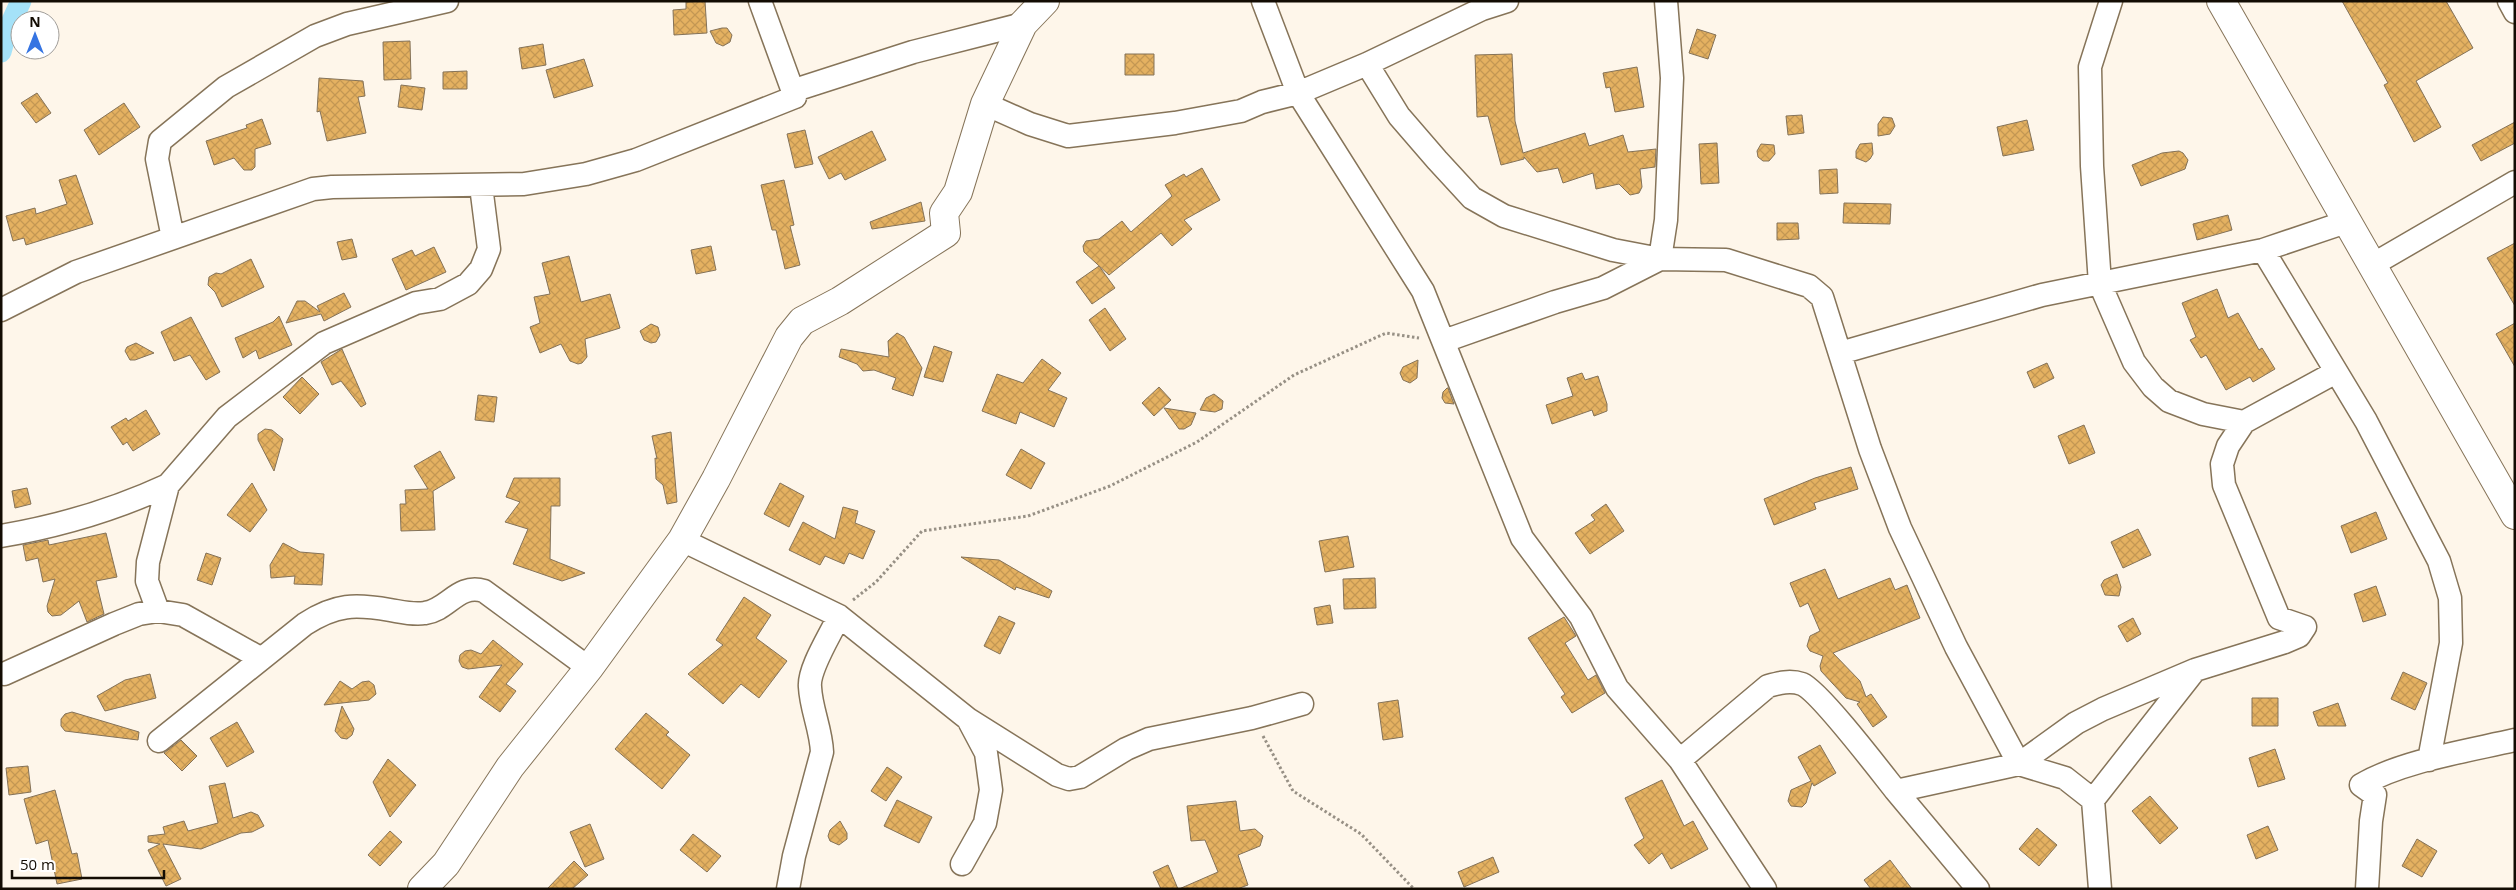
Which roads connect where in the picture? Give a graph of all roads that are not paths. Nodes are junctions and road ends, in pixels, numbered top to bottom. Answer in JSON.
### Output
{"nodes":[{"id":1,"x":447,"y":1,"type":"edge"},
{"id":2,"x":760,"y":1,"type":"edge"},
{"id":3,"x":1045,"y":1,"type":"edge"},
{"id":4,"x":1263,"y":1,"type":"edge"},
{"id":5,"x":1507,"y":1,"type":"edge"},
{"id":6,"x":1666,"y":1,"type":"edge"},
{"id":7,"x":2112,"y":1,"type":"edge"},
{"id":8,"x":2221,"y":1,"type":"edge"},
{"id":9,"x":2509,"y":1,"type":"edge"},
{"id":10,"x":2515,"y":12,"type":"edge"},
{"id":11,"x":1023,"y":24,"type":"junction"},
{"id":12,"x":1367,"y":64,"type":"junction"},
{"id":13,"x":1298,"y":93,"type":"junction"},
{"id":14,"x":794,"y":97,"type":"junction"},
{"id":15,"x":985,"y":104,"type":"junction"},
{"id":16,"x":2515,"y":182,"type":"edge"},
{"id":17,"x":481,"y":186,"type":"junction"},
{"id":18,"x":2346,"y":222,"type":"junction"},
{"id":19,"x":173,"y":238,"type":"junction"},
{"id":20,"x":2263,"y":250,"type":"junction"},
{"id":21,"x":1660,"y":259,"type":"junction"},
{"id":22,"x":2372,"y":265,"type":"junction"},
{"id":23,"x":2100,"y":284,"type":"junction"},
{"id":24,"x":1,"y":310,"type":"edge"},
{"id":25,"x":1444,"y":341,"type":"junction"},
{"id":26,"x":1840,"y":353,"type":"junction"},
{"id":27,"x":2336,"y":372,"type":"junction"},
{"id":28,"x":2244,"y":422,"type":"junction"},
{"id":29,"x":168,"y":485,"type":"junction"},
{"id":30,"x":2515,"y":515,"type":"edge"},
{"id":31,"x":1,"y":536,"type":"edge"},
{"id":32,"x":682,"y":540,"type":"junction"},
{"id":33,"x":158,"y":611,"type":"junction"},
{"id":34,"x":839,"y":616,"type":"junction"},
{"id":35,"x":260,"y":658,"type":"junction"},
{"id":36,"x":589,"y":668,"type":"junction"},
{"id":37,"x":2195,"y":670,"type":"junction"},
{"id":38,"x":2,"y":671,"type":"edge"},
{"id":39,"x":1302,"y":704,"type":"dead end"},
{"id":40,"x":968,"y":719,"type":"junction"},
{"id":41,"x":2515,"y":740,"type":"edge"},
{"id":42,"x":159,"y":741,"type":"dead end"},
{"id":43,"x":1680,"y":760,"type":"junction"},
{"id":44,"x":2429,"y":760,"type":"junction"},
{"id":45,"x":2019,"y":764,"type":"junction"},
{"id":46,"x":1896,"y":791,"type":"junction"},
{"id":47,"x":2093,"y":800,"type":"junction"},
{"id":48,"x":962,"y":864,"type":"dead end"},
{"id":49,"x":422,"y":889,"type":"edge"},
{"id":50,"x":788,"y":889,"type":"edge"},
{"id":51,"x":1765,"y":889,"type":"edge"},
{"id":52,"x":1978,"y":889,"type":"edge"},
{"id":53,"x":2100,"y":889,"type":"edge"},
{"id":54,"x":2367,"y":889,"type":"edge"}],
"edges":[{"from":1,"to":19,"type":"street"},
{"from":2,"to":14,"type":"street"},
{"from":3,"to":11,"type":"street"},
{"from":4,"to":13,"type":"street"},
{"from":5,"to":12,"type":"street"},
{"from":6,"to":21,"type":"street"},
{"from":7,"to":23,"type":"street"},
{"from":8,"to":18,"type":"street"},
{"from":9,"to":10,"type":"street"},
{"from":11,"to":14,"type":"street"},
{"from":11,"to":15,"type":"street"},
{"from":12,"to":13,"type":"street"},
{"from":12,"to":21,"type":"street"},
{"from":13,"to":15,"type":"street"},
{"from":13,"to":25,"type":"street"},
{"from":14,"to":17,"type":"street"},
{"from":15,"to":32,"type":"street"},
{"from":16,"to":22,"type":"street"},
{"from":17,"to":19,"type":"street"},
{"from":17,"to":29,"type":"street"},
{"from":18,"to":20,"type":"street"},
{"from":18,"to":22,"type":"street"},
{"from":19,"to":24,"type":"street"},
{"from":20,"to":23,"type":"street"},
{"from":20,"to":27,"type":"street"},
{"from":21,"to":25,"type":"street"},
{"from":21,"to":26,"type":"street"},
{"from":22,"to":30,"type":"street"},
{"from":23,"to":26,"type":"street"},
{"from":23,"to":28,"type":"street"},
{"from":25,"to":43,"type":"street"},
{"from":26,"to":45,"type":"street"},
{"from":27,"to":28,"type":"street"},
{"from":27,"to":44,"type":"street"},
{"from":28,"to":37,"type":"street"},
{"from":29,"to":31,"type":"street"},
{"from":29,"to":33,"type":"street"},
{"from":32,"to":34,"type":"street"},
{"from":32,"to":36,"type":"street"},
{"from":33,"to":35,"type":"street"},
{"from":33,"to":38,"type":"street"},
{"from":34,"to":40,"type":"street"},
{"from":34,"to":50,"type":"street"},
{"from":35,"to":36,"type":"street"},
{"from":35,"to":42,"type":"street"},
{"from":36,"to":49,"type":"street"},
{"from":37,"to":45,"type":"street"},
{"from":37,"to":47,"type":"street"},
{"from":39,"to":40,"type":"street"},
{"from":40,"to":48,"type":"street"},
{"from":41,"to":44,"type":"street"},
{"from":43,"to":46,"type":"street"},
{"from":43,"to":51,"type":"street"},
{"from":44,"to":54,"type":"street"},
{"from":45,"to":46,"type":"street"},
{"from":45,"to":47,"type":"street"},
{"from":46,"to":52,"type":"street"},
{"from":47,"to":53,"type":"street"}]}
